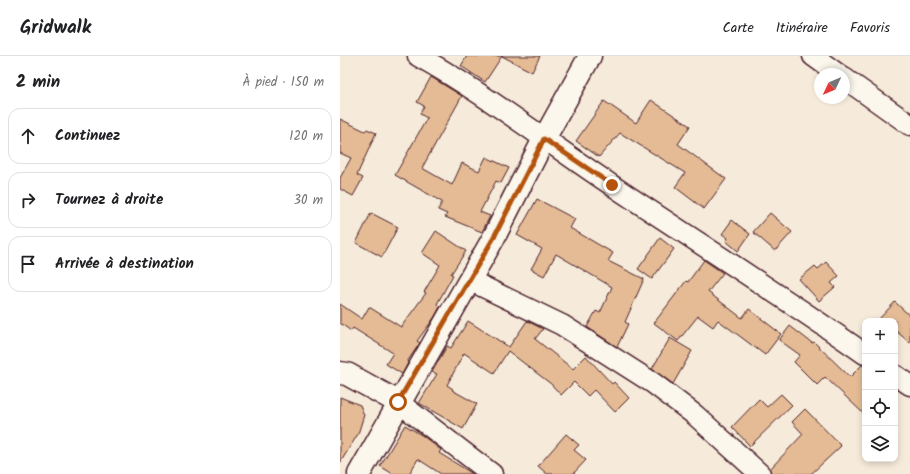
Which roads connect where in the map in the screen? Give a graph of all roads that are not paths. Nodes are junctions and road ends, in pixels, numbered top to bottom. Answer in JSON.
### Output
{"nodes":[{"id":1,"x":418,"y":56,"type":"edge"},
{"id":2,"x":590,"y":56,"type":"edge"},
{"id":3,"x":813,"y":56,"type":"edge"},
{"id":4,"x":830,"y":68,"type":"edge"},
{"id":5,"x":850,"y":82,"type":"edge"},
{"id":6,"x":910,"y":124,"type":"edge"},
{"id":7,"x":544,"y":139,"type":"junction"},
{"id":8,"x":469,"y":280,"type":"junction"},
{"id":9,"x":862,"y":352,"type":"edge"},
{"id":10,"x":342,"y":372,"type":"edge"},
{"id":11,"x":898,"y":377,"type":"edge"},
{"id":12,"x":910,"y":385,"type":"edge"},
{"id":13,"x":398,"y":402,"type":"junction"},
{"id":14,"x":359,"y":474,"type":"edge"},
{"id":15,"x":492,"y":474,"type":"edge"},
{"id":16,"x":760,"y":474,"type":"edge"}],
"edges":[{"from":1,"to":7,"type":"street"},
{"from":2,"to":7,"type":"street"},
{"from":3,"to":4,"type":"street"},
{"from":5,"to":6,"type":"street"},
{"from":7,"to":8,"type":"street"},
{"from":7,"to":9,"type":"street"},
{"from":8,"to":13,"type":"street"},
{"from":8,"to":16,"type":"street"},
{"from":10,"to":13,"type":"street"},
{"from":11,"to":12,"type":"street"},
{"from":13,"to":14,"type":"street"},
{"from":13,"to":15,"type":"street"}]}
